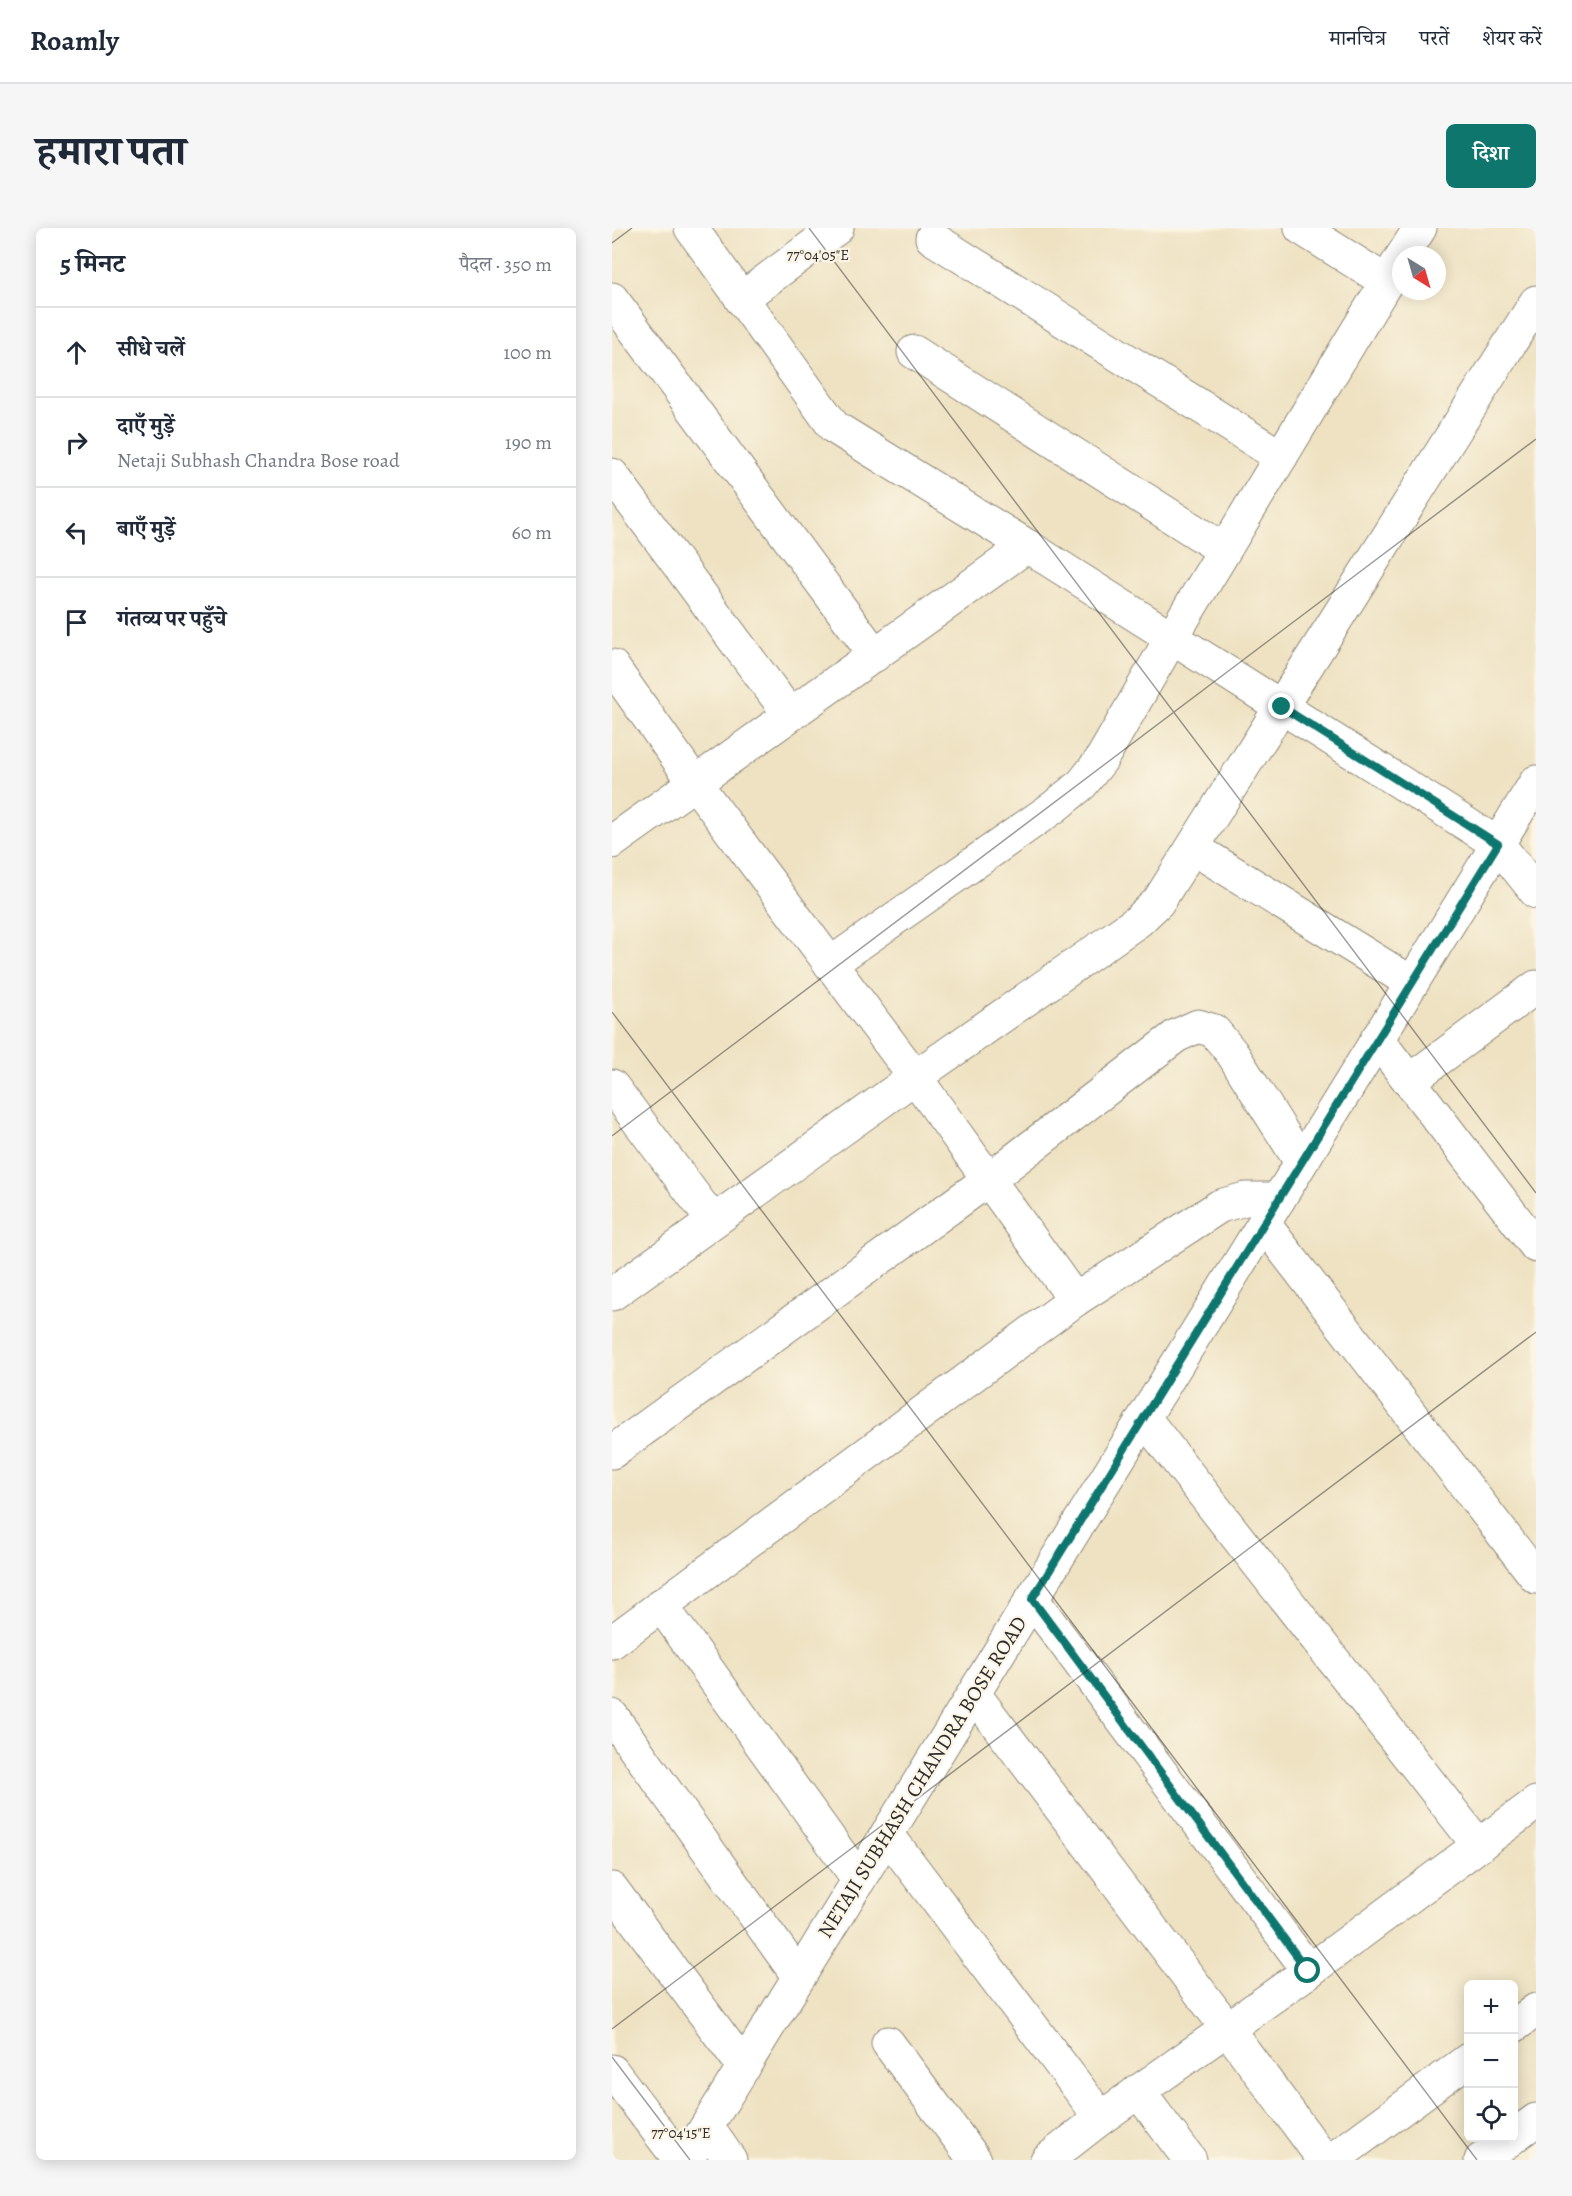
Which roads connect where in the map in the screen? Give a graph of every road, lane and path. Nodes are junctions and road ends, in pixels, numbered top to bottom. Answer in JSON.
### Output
{"nodes":[{"id":1,"x":691,"y":228,"type":"edge"},
{"id":2,"x":1301,"y":228,"type":"edge"},
{"id":3,"x":1419,"y":228,"type":"edge"},
{"id":4,"x":821,"y":233,"type":"edge"},
{"id":5,"x":932,"y":238,"type":"dead end"},
{"id":6,"x":1408,"y":246,"type":"edge"},
{"id":7,"x":1392,"y":263,"type":"edge"},
{"id":8,"x":1392,"y":273,"type":"edge"},
{"id":9,"x":612,"y":299,"type":"edge"},
{"id":10,"x":741,"y":299,"type":"junction"},
{"id":11,"x":1536,"y":302,"type":"edge"},
{"id":12,"x":914,"y":352,"type":"dead end"},
{"id":13,"x":1281,"y":457,"type":"junction"},
{"id":14,"x":612,"y":475,"type":"edge"},
{"id":15,"x":1028,"y":546,"type":"junction"},
{"id":16,"x":1224,"y":550,"type":"junction"},
{"id":17,"x":1172,"y":637,"type":"junction"},
{"id":18,"x":875,"y":655,"type":"junction"},
{"id":19,"x":612,"y":666,"type":"edge"},
{"id":20,"x":1282,"y":707,"type":"junction"},
{"id":21,"x":790,"y":715,"type":"junction"},
{"id":22,"x":1536,"y":782,"type":"edge"},
{"id":23,"x":695,"y":783,"type":"junction"},
{"id":24,"x":612,"y":842,"type":"edge"},
{"id":25,"x":1498,"y":844,"type":"junction"},
{"id":26,"x":1193,"y":848,"type":"junction"},
{"id":27,"x":1536,"y":892,"type":"edge"},
{"id":28,"x":830,"y":964,"type":"junction"},
{"id":29,"x":1412,"y":983,"type":"junction"},
{"id":30,"x":1536,"y":987,"type":"edge"},
{"id":31,"x":1377,"y":1040,"type":"junction"},
{"id":32,"x":915,"y":1077,"type":"junction"},
{"id":33,"x":1409,"y":1081,"type":"junction"},
{"id":34,"x":612,"y":1086,"type":"edge"},
{"id":35,"x":1301,"y":1162,"type":"junction"},
{"id":36,"x":988,"y":1179,"type":"junction"},
{"id":37,"x":1271,"y":1212,"type":"junction"},
{"id":38,"x":713,"y":1221,"type":"junction"},
{"id":39,"x":1536,"y":1246,"type":"edge"},
{"id":40,"x":612,"y":1294,"type":"edge"},
{"id":41,"x":1074,"y":1300,"type":"junction"},
{"id":42,"x":1144,"y":1418,"type":"junction"},
{"id":43,"x":612,"y":1452,"type":"edge"},
{"id":44,"x":1536,"y":1576,"type":"edge"},
{"id":45,"x":1032,"y":1599,"type":"junction"},
{"id":46,"x":661,"y":1605,"type":"junction"},
{"id":47,"x":612,"y":1642,"type":"edge"},
{"id":48,"x":974,"y":1694,"type":"junction"},
{"id":49,"x":612,"y":1716,"type":"edge"},
{"id":50,"x":1536,"y":1803,"type":"edge"},
{"id":51,"x":887,"y":1834,"type":"junction"},
{"id":52,"x":1479,"y":1846,"type":"junction"},
{"id":53,"x":859,"y":1880,"type":"junction"},
{"id":54,"x":612,"y":1889,"type":"edge"},
{"id":55,"x":1308,"y":1971,"type":"junction"},
{"id":56,"x":799,"y":1977,"type":"junction"},
{"id":57,"x":1536,"y":2010,"type":"edge"},
{"id":58,"x":1518,"y":2023,"type":"edge"},
{"id":59,"x":1227,"y":2028,"type":"junction"},
{"id":60,"x":888,"y":2043,"type":"dead end"},
{"id":61,"x":1464,"y":2063,"type":"edge"},
{"id":62,"x":744,"y":2067,"type":"junction"},
{"id":63,"x":612,"y":2071,"type":"edge"},
{"id":64,"x":1138,"y":2091,"type":"junction"},
{"id":65,"x":1101,"y":2118,"type":"junction"},
{"id":66,"x":1536,"y":2120,"type":"edge"},
{"id":67,"x":707,"y":2127,"type":"junction"},
{"id":68,"x":1518,"y":2133,"type":"edge"},
{"id":69,"x":1506,"y":2142,"type":"edge"},
{"id":70,"x":680,"y":2160,"type":"edge"},
{"id":71,"x":686,"y":2160,"type":"edge"},
{"id":72,"x":730,"y":2160,"type":"edge"},
{"id":73,"x":975,"y":2160,"type":"edge"},
{"id":74,"x":1047,"y":2160,"type":"edge"},
{"id":75,"x":1190,"y":2160,"type":"edge"},
{"id":76,"x":1324,"y":2160,"type":"edge"},
{"id":77,"x":1332,"y":2160,"type":"edge"},
{"id":78,"x":1481,"y":2160,"type":"edge"}],
"edges":[{"from":1,"to":10,"type":"street"},
{"from":2,"to":7,"type":"street"},
{"from":3,"to":6,"type":"street"},
{"from":4,"to":10,"type":"street"},
{"from":5,"to":13,"type":"street"},
{"from":8,"to":13,"type":"street"},
{"from":9,"to":18,"type":"street"},
{"from":10,"to":15,"type":"street"},
{"from":11,"to":20,"type":"street"},
{"from":12,"to":16,"type":"street"},
{"from":13,"to":16,"type":"street"},
{"from":14,"to":21,"type":"street"},
{"from":15,"to":17,"type":"street"},
{"from":15,"to":18,"type":"street"},
{"from":16,"to":17,"type":"street"},
{"from":17,"to":20,"type":"street"},
{"from":17,"to":28,"type":"street"},
{"from":18,"to":21,"type":"street"},
{"from":19,"to":23,"type":"street"},
{"from":20,"to":25,"type":"street"},
{"from":20,"to":26,"type":"street"},
{"from":21,"to":23,"type":"street"},
{"from":22,"to":25,"type":"street","name":"NETAJI SUBHASH CHANDRA BOSE ROAD"},
{"from":23,"to":24,"type":"street"},
{"from":23,"to":28,"type":"street"},
{"from":25,"to":27,"type":"street"},
{"from":25,"to":29,"type":"street","name":"NETAJI SUBHASH CHANDRA BOSE ROAD"},
{"from":26,"to":29,"type":"street"},
{"from":26,"to":32,"type":"street"},
{"from":28,"to":32,"type":"street"},
{"from":29,"to":31,"type":"street","name":"NETAJI SUBHASH CHANDRA BOSE ROAD"},
{"from":30,"to":33,"type":"street"},
{"from":31,"to":33,"type":"street"},
{"from":31,"to":35,"type":"street","name":"NETAJI SUBHASH CHANDRA BOSE ROAD"},
{"from":32,"to":36,"type":"street"},
{"from":32,"to":38,"type":"street"},
{"from":33,"to":39,"type":"street"},
{"from":34,"to":38,"type":"street"},
{"from":35,"to":36,"type":"street"},
{"from":35,"to":37,"type":"street","name":"NETAJI SUBHASH CHANDRA BOSE ROAD"},
{"from":36,"to":41,"type":"street"},
{"from":36,"to":43,"type":"street"},
{"from":37,"to":41,"type":"street"},
{"from":37,"to":42,"type":"street","name":"NETAJI SUBHASH CHANDRA BOSE ROAD"},
{"from":37,"to":44,"type":"street"},
{"from":38,"to":40,"type":"street"},
{"from":41,"to":46,"type":"street"},
{"from":42,"to":45,"type":"street","name":"NETAJI SUBHASH CHANDRA BOSE ROAD"},
{"from":42,"to":52,"type":"street"},
{"from":45,"to":48,"type":"street","name":"NETAJI SUBHASH CHANDRA BOSE ROAD"},
{"from":45,"to":55,"type":"street"},
{"from":46,"to":47,"type":"street"},
{"from":46,"to":53,"type":"street"},
{"from":48,"to":51,"type":"street","name":"NETAJI SUBHASH CHANDRA BOSE ROAD"},
{"from":48,"to":59,"type":"street"},
{"from":49,"to":56,"type":"street"},
{"from":50,"to":52,"type":"street"},
{"from":51,"to":53,"type":"street","name":"NETAJI SUBHASH CHANDRA BOSE ROAD"},
{"from":51,"to":65,"type":"street"},
{"from":52,"to":55,"type":"street"},
{"from":53,"to":56,"type":"street","name":"NETAJI SUBHASH CHANDRA BOSE ROAD"},
{"from":54,"to":62,"type":"street"},
{"from":55,"to":59,"type":"street"},
{"from":56,"to":62,"type":"street","name":"NETAJI SUBHASH CHANDRA BOSE ROAD"},
{"from":57,"to":58,"type":"street"},
{"from":59,"to":64,"type":"street"},
{"from":59,"to":76,"type":"street"},
{"from":60,"to":73,"type":"street"},
{"from":61,"to":77,"type":"street"},
{"from":62,"to":67,"type":"street","name":"NETAJI SUBHASH CHANDRA BOSE ROAD"},
{"from":63,"to":70,"type":"street"},
{"from":64,"to":65,"type":"street"},
{"from":64,"to":75,"type":"street"},
{"from":65,"to":74,"type":"street"},
{"from":66,"to":68,"type":"street"},
{"from":67,"to":71,"type":"street","name":"NETAJI SUBHASH CHANDRA BOSE ROAD"},
{"from":67,"to":72,"type":"street"},
{"from":69,"to":78,"type":"street"}]}
